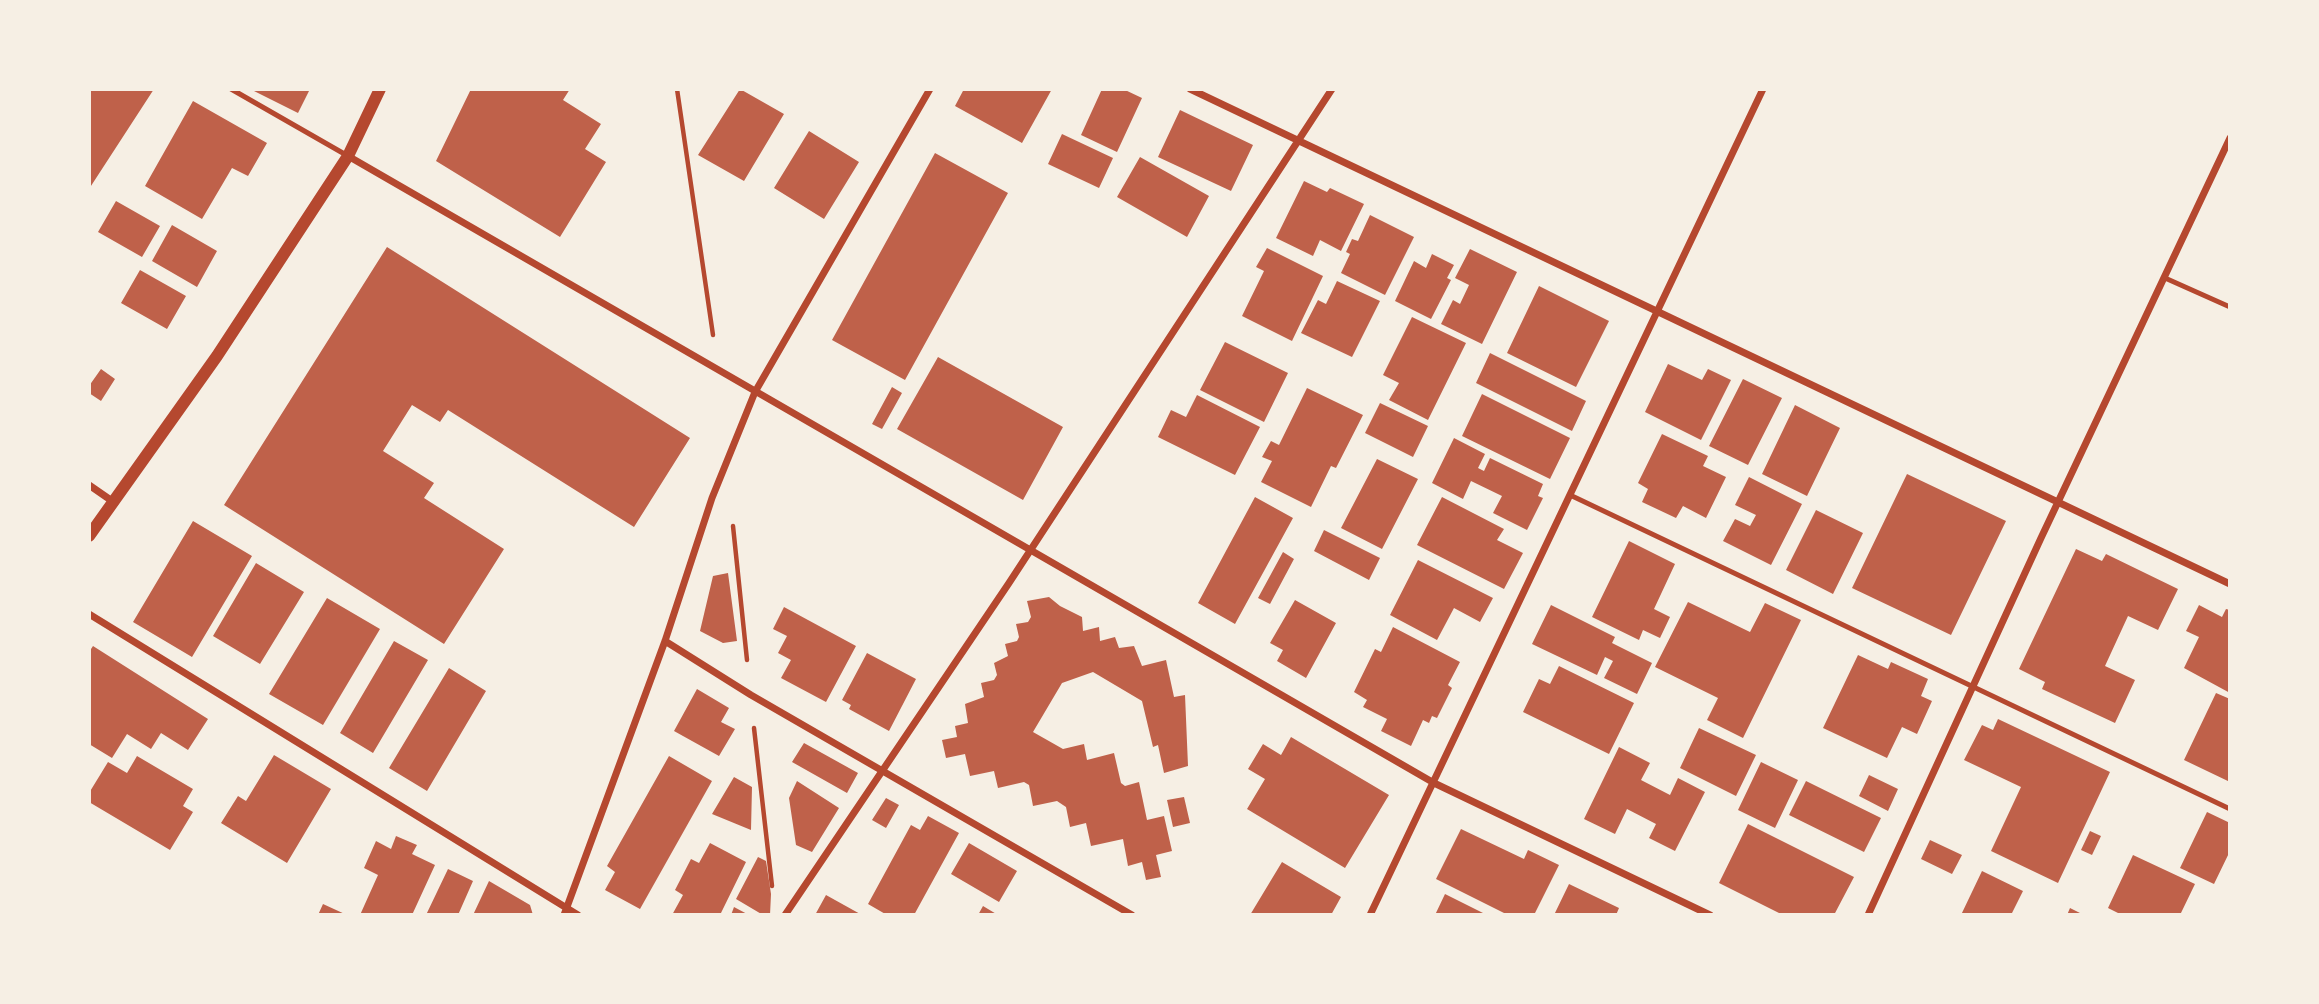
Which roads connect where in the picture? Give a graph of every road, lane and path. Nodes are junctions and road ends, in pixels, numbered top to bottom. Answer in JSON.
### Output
{"nodes":[{"id":1,"x":231,"y":89,"type":"edge"},
{"id":2,"x":380,"y":89,"type":"edge"},
{"id":3,"x":677,"y":89,"type":"edge"},
{"id":4,"x":930,"y":89,"type":"edge"},
{"id":5,"x":1189,"y":89,"type":"edge"},
{"id":6,"x":1332,"y":89,"type":"edge"},
{"id":7,"x":1763,"y":89,"type":"edge"},
{"id":8,"x":2230,"y":138,"type":"edge"},
{"id":9,"x":1298,"y":141,"type":"junction"},
{"id":10,"x":348,"y":156,"type":"junction"},
{"id":11,"x":2165,"y":278,"type":"junction"},
{"id":12,"x":2230,"y":307,"type":"edge"},
{"id":13,"x":1657,"y":313,"type":"junction"},
{"id":14,"x":718,"y":370,"type":"junction"},
{"id":15,"x":755,"y":392,"type":"junction"},
{"id":16,"x":89,"y":485,"type":"edge"},
{"id":17,"x":1570,"y":495,"type":"junction"},
{"id":18,"x":2058,"y":501,"type":"junction"},
{"id":19,"x":115,"y":503,"type":"junction"},
{"id":20,"x":89,"y":536,"type":"edge"},
{"id":21,"x":1031,"y":550,"type":"junction"},
{"id":22,"x":2230,"y":584,"type":"edge"},
{"id":23,"x":89,"y":614,"type":"edge"},
{"id":24,"x":665,"y":641,"type":"junction"},
{"id":25,"x":1974,"y":684,"type":"junction"},
{"id":26,"x":884,"y":772,"type":"junction"},
{"id":27,"x":1434,"y":783,"type":"junction"},
{"id":28,"x":2230,"y":808,"type":"edge"},
{"id":29,"x":566,"y":911,"type":"edge"},
{"id":30,"x":578,"y":915,"type":"edge"},
{"id":31,"x":785,"y":915,"type":"edge"},
{"id":32,"x":1132,"y":915,"type":"edge"},
{"id":33,"x":1370,"y":915,"type":"edge"},
{"id":34,"x":1710,"y":915,"type":"edge"},
{"id":35,"x":1868,"y":915,"type":"edge"}],
"edges":[{"from":1,"to":10,"type":"lane"},
{"from":2,"to":10,"type":"street"},
{"from":3,"to":14,"type":"path"},
{"from":4,"to":15,"type":"street"},
{"from":5,"to":9,"type":"street"},
{"from":6,"to":9,"type":"street"},
{"from":7,"to":13,"type":"street"},
{"from":8,"to":11,"type":"street"},
{"from":9,"to":13,"type":"street"},
{"from":9,"to":21,"type":"street"},
{"from":10,"to":14,"type":"street"},
{"from":10,"to":19,"type":"street"},
{"from":11,"to":12,"type":"lane"},
{"from":11,"to":18,"type":"street"},
{"from":13,"to":17,"type":"street"},
{"from":13,"to":18,"type":"street"},
{"from":14,"to":15,"type":"street"},
{"from":15,"to":21,"type":"street"},
{"from":15,"to":24,"type":"street"},
{"from":16,"to":19,"type":"street"},
{"from":17,"to":25,"type":"lane"},
{"from":17,"to":27,"type":"street"},
{"from":18,"to":22,"type":"street"},
{"from":18,"to":25,"type":"street"},
{"from":19,"to":20,"type":"street"},
{"from":21,"to":26,"type":"street"},
{"from":21,"to":27,"type":"street"},
{"from":23,"to":29,"type":"street"},
{"from":24,"to":26,"type":"street"},
{"from":24,"to":29,"type":"street"},
{"from":25,"to":28,"type":"lane"},
{"from":25,"to":35,"type":"street"},
{"from":26,"to":31,"type":"street"},
{"from":26,"to":32,"type":"street"},
{"from":27,"to":33,"type":"street"},
{"from":27,"to":34,"type":"street"},
{"from":29,"to":30,"type":"street"}]}
